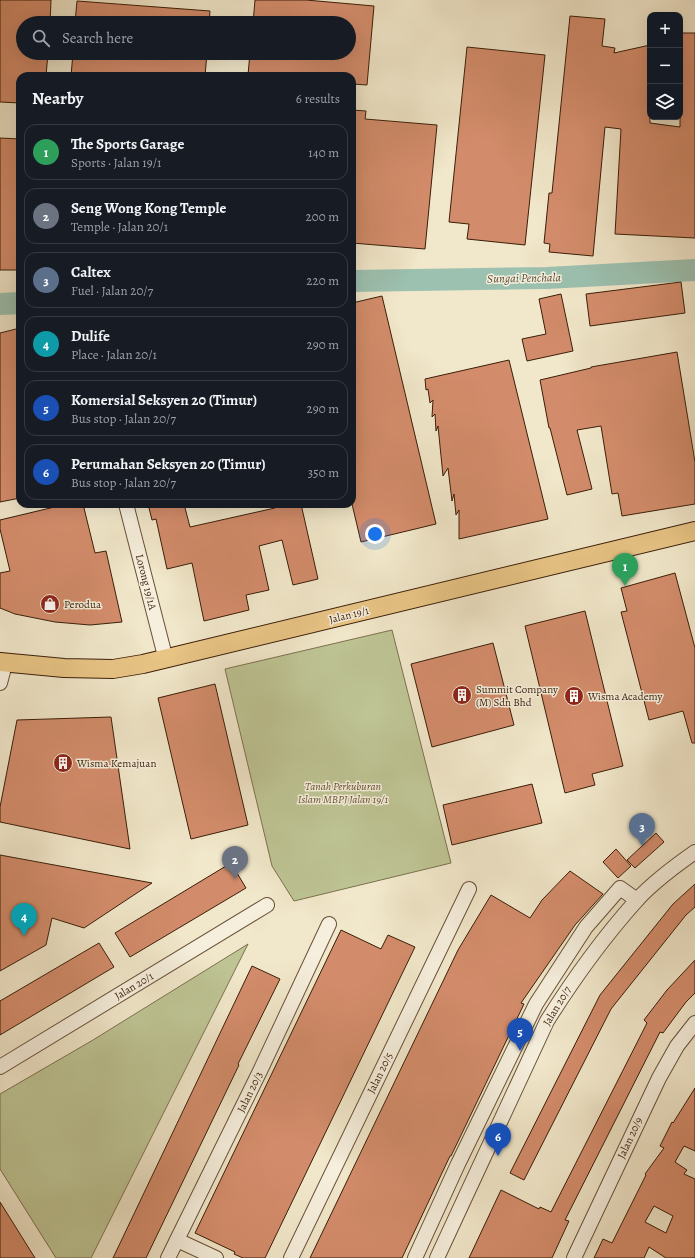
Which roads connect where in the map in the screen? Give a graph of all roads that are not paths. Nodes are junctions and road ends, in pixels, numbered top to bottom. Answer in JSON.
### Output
{"nodes":[{"id":1,"x":127,"y":508,"type":"edge"},
{"id":2,"x":695,"y":531,"type":"edge"},
{"id":3,"x":166,"y":660,"type":"junction"},
{"id":4,"x":3,"y":663,"type":"edge"},
{"id":5,"x":0,"y":683,"type":"edge"},
{"id":6,"x":695,"y":852,"type":"edge"},
{"id":7,"x":468,"y":889,"type":"dead end"},
{"id":8,"x":637,"y":900,"type":"junction"},
{"id":9,"x":267,"y":905,"type":"dead end"},
{"id":10,"x":329,"y":924,"type":"dead end"},
{"id":11,"x":695,"y":1023,"type":"edge"},
{"id":12,"x":0,"y":1067,"type":"edge"},
{"id":13,"x":177,"y":1240,"type":"junction"},
{"id":14,"x":168,"y":1258,"type":"edge"},
{"id":15,"x":216,"y":1258,"type":"edge"},
{"id":16,"x":291,"y":1258,"type":"edge"},
{"id":17,"x":415,"y":1258,"type":"edge"},
{"id":18,"x":437,"y":1258,"type":"edge"},
{"id":19,"x":574,"y":1258,"type":"edge"}],
"edges":[{"from":1,"to":3,"type":"street","name":"Lorong 19/1A"},
{"from":2,"to":3,"type":"main road","name":"Jalan 19/1"},
{"from":3,"to":4,"type":"main road","name":"Jalan 19/1"},
{"from":4,"to":5,"type":"street"},
{"from":6,"to":8,"type":"street","name":"Jalan 20/7"},
{"from":7,"to":16,"type":"street","name":"Jalan 20/5"},
{"from":8,"to":17,"type":"street","name":"Jalan 20/7"},
{"from":8,"to":18,"type":"street","name":"Jalan 20/7"},
{"from":9,"to":12,"type":"street","name":"Jalan 20/1"},
{"from":10,"to":13,"type":"street","name":"Jalan 20/3"},
{"from":11,"to":19,"type":"street","name":"Jalan 20/9"},
{"from":13,"to":14,"type":"street","name":"Jalan 20/3"},
{"from":13,"to":15,"type":"street"}]}
